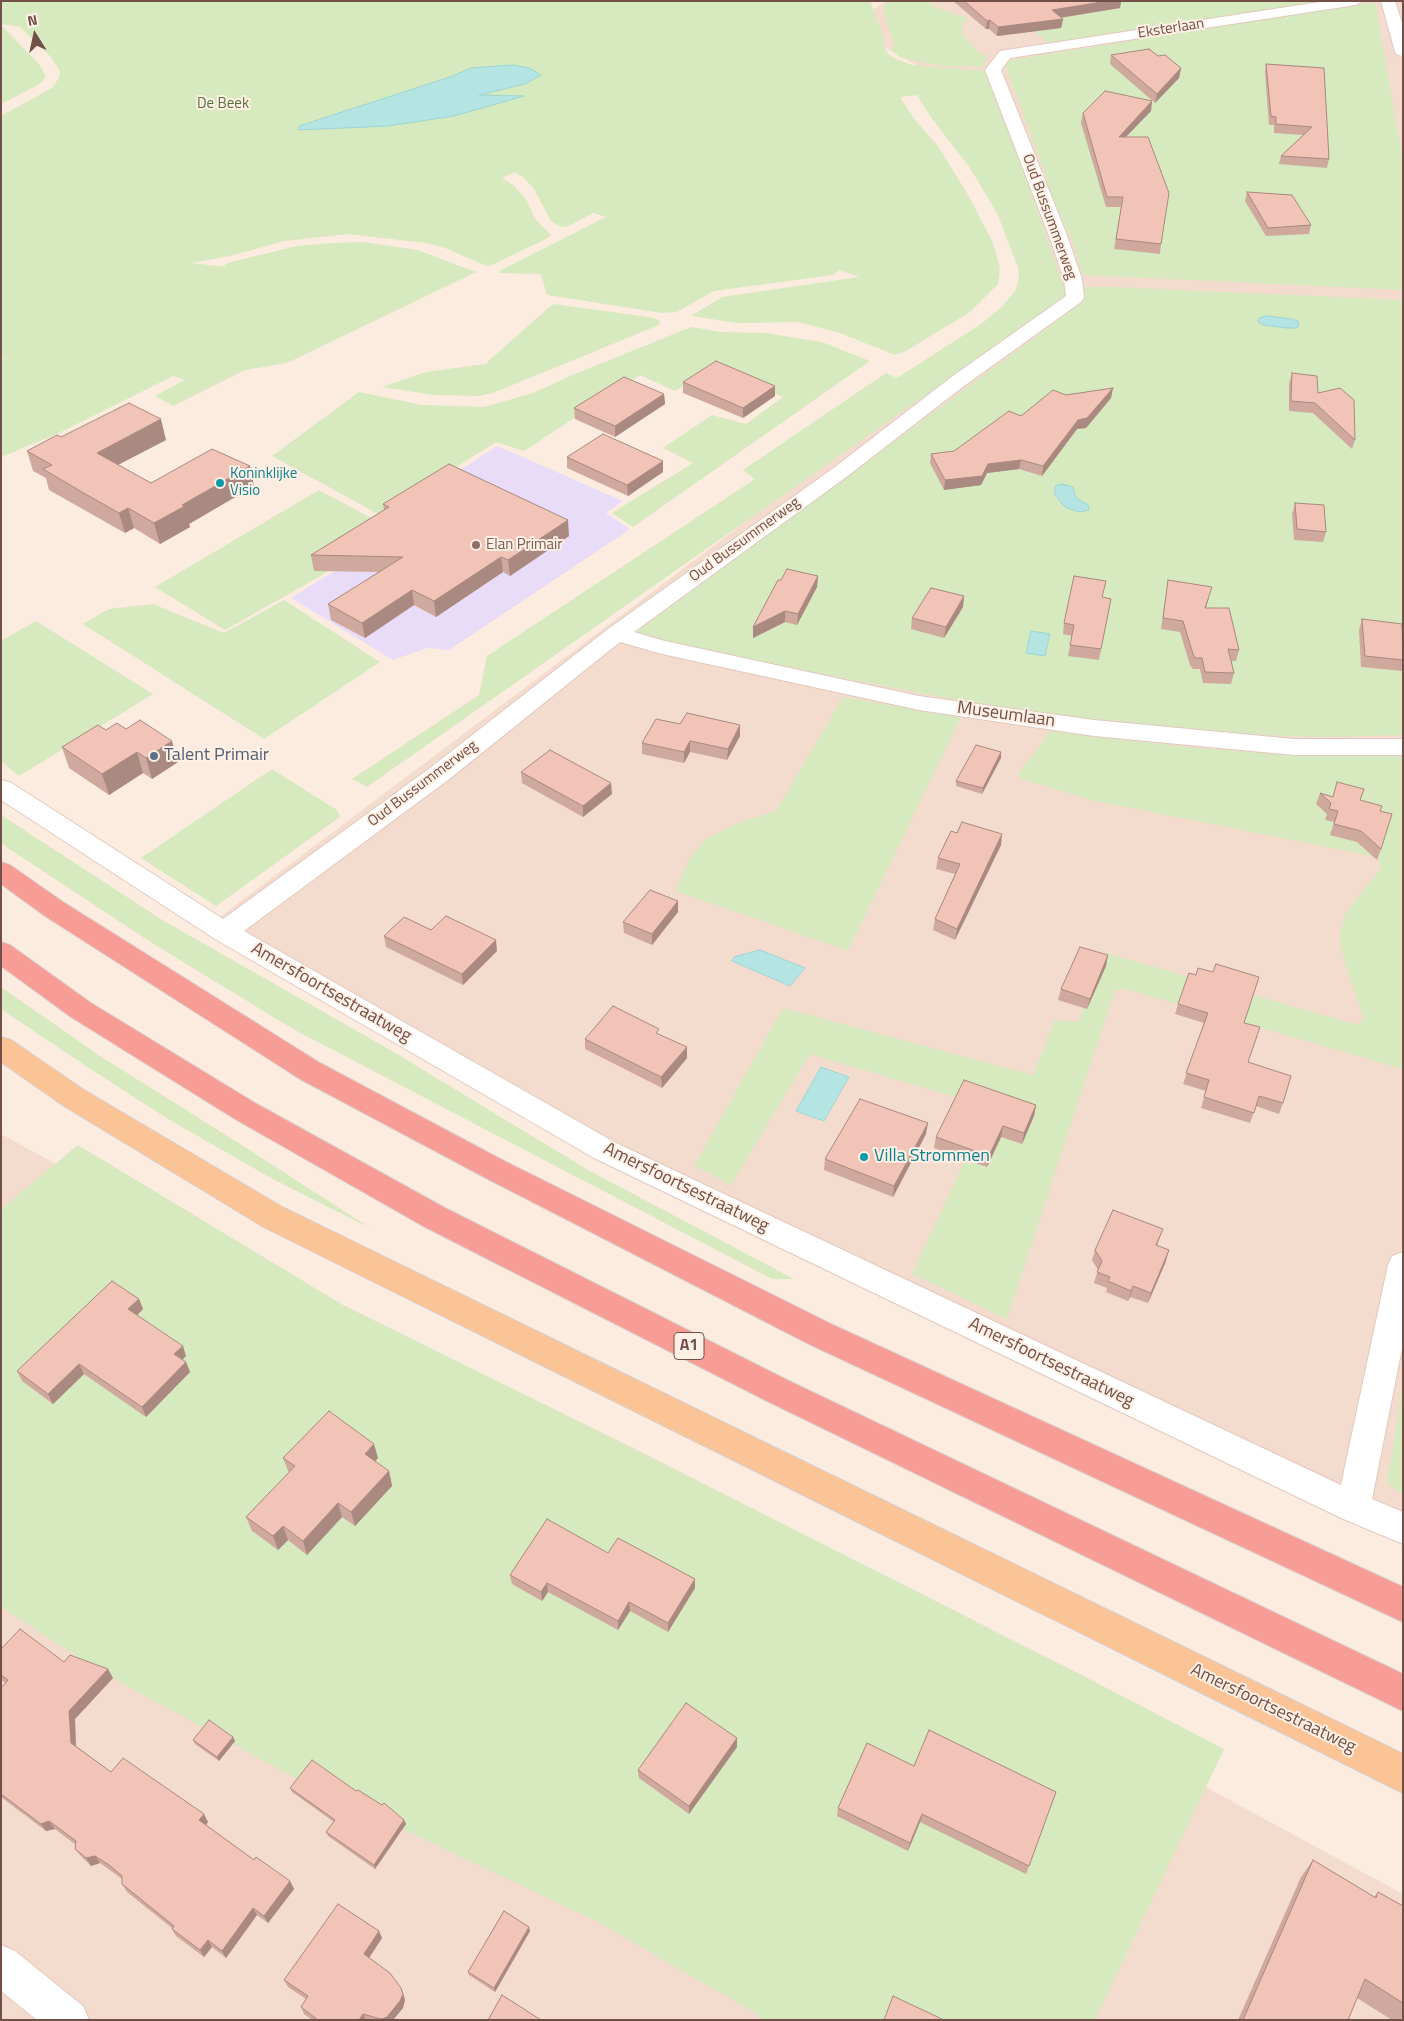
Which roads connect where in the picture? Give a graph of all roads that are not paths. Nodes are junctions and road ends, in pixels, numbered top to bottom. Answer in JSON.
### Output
{"nodes":[{"id":1,"x":1356,"y":1,"type":"edge"},
{"id":2,"x":1388,"y":1,"type":"edge"},
{"id":3,"x":1403,"y":52,"type":"edge"},
{"id":4,"x":992,"y":70,"type":"joint"},
{"id":5,"x":616,"y":634,"type":"junction"},
{"id":6,"x":1403,"y":747,"type":"edge"},
{"id":7,"x":1,"y":788,"type":"edge"},
{"id":8,"x":1,"y":871,"type":"edge"},
{"id":9,"x":224,"y":932,"type":"junction"},
{"id":10,"x":1,"y":952,"type":"edge"},
{"id":11,"x":1,"y":1047,"type":"edge"},
{"id":12,"x":1403,"y":1265,"type":"edge"},
{"id":13,"x":1353,"y":1507,"type":"junction"},
{"id":14,"x":1403,"y":1528,"type":"edge"},
{"id":15,"x":1403,"y":1605,"type":"edge"},
{"id":16,"x":1403,"y":1693,"type":"edge"},
{"id":17,"x":1403,"y":1774,"type":"edge"},
{"id":18,"x":1,"y":1965,"type":"edge"},
{"id":19,"x":69,"y":2020,"type":"edge"}],
"edges":[{"from":1,"to":4,"type":"street","name":"Eksterlaan"},
{"from":2,"to":3,"type":"street"},
{"from":4,"to":5,"type":"street","name":"Oud Bussummerweg"},
{"from":5,"to":6,"type":"street","name":"Museumlaan"},
{"from":5,"to":9,"type":"street","name":"Oud Bussummerweg"},
{"from":7,"to":9,"type":"street","name":"Amersfoortsestraatweg"},
{"from":8,"to":15,"type":"highway"},
{"from":9,"to":13,"type":"street","name":"Amersfoortsestraatweg"},
{"from":10,"to":16,"type":"highway","number":"A1"},
{"from":11,"to":17,"type":"main road","name":"Amersfoortsestraatweg"},
{"from":12,"to":13,"type":"street"},
{"from":13,"to":14,"type":"street","name":"Amersfoortsestraatweg"},
{"from":18,"to":19,"type":"street"}]}
